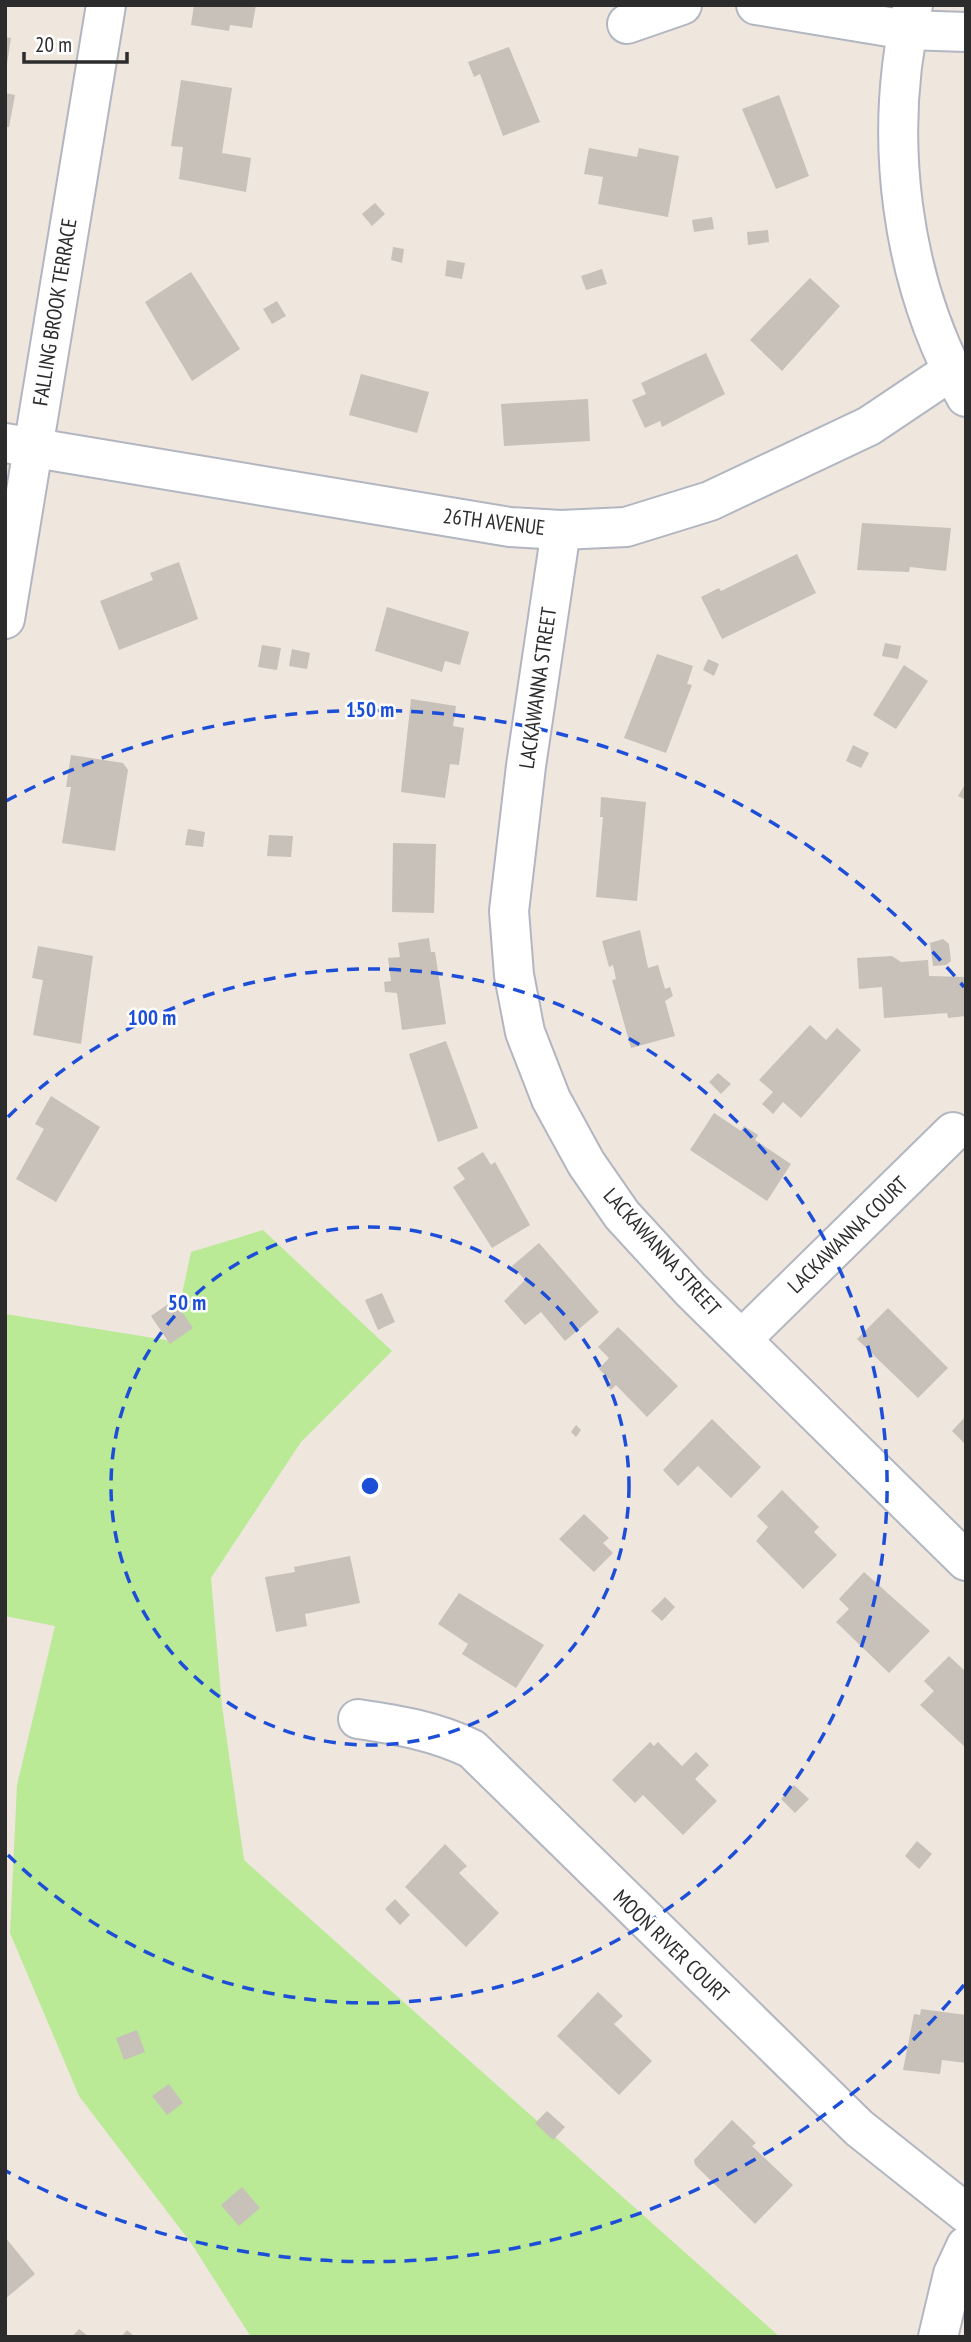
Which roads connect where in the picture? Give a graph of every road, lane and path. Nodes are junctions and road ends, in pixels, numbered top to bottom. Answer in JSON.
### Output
{"nodes":[{"id":1,"x":106,"y":5,"type":"edge"},
{"id":2,"x":682,"y":5,"type":"edge"},
{"id":3,"x":756,"y":5,"type":"edge"},
{"id":4,"x":910,"y":18,"type":"edge"},
{"id":5,"x":627,"y":24,"type":"dead end"},
{"id":6,"x":966,"y":32,"type":"edge"},
{"id":7,"x":959,"y":384,"type":"edge"},
{"id":8,"x":19,"y":446,"type":"edge"},
{"id":9,"x":561,"y":530,"type":"junction"},
{"id":10,"x":5,"y":619,"type":"edge"},
{"id":11,"x":953,"y":1132,"type":"dead end"},
{"id":12,"x":743,"y":1338,"type":"junction"},
{"id":13,"x":966,"y":1561,"type":"edge"},
{"id":14,"x":358,"y":1719,"type":"dead end"},
{"id":15,"x":966,"y":2213,"type":"edge"},
{"id":16,"x":966,"y":2246,"type":"edge"},
{"id":17,"x":938,"y":2337,"type":"edge"}],
"edges":[{"from":1,"to":8,"type":"street","name":"FALLING BROOK TERRACE"},
{"from":2,"to":5,"type":"street"},
{"from":3,"to":4,"type":"street"},
{"from":4,"to":6,"type":"street"},
{"from":4,"to":7,"type":"street"},
{"from":7,"to":9,"type":"street","name":"26TH AVENUE"},
{"from":8,"to":9,"type":"street","name":"26TH AVENUE"},
{"from":8,"to":10,"type":"street","name":"FALLING BROOK TERRACE"},
{"from":9,"to":12,"type":"street","name":"LACKAWANNA STREET"},
{"from":11,"to":12,"type":"street","name":"LACKAWANNA COURT"},
{"from":12,"to":13,"type":"street","name":"LACKAWANNA STREET"},
{"from":14,"to":15,"type":"street","name":"MOON RIVER COURT"},
{"from":16,"to":17,"type":"street"}]}
